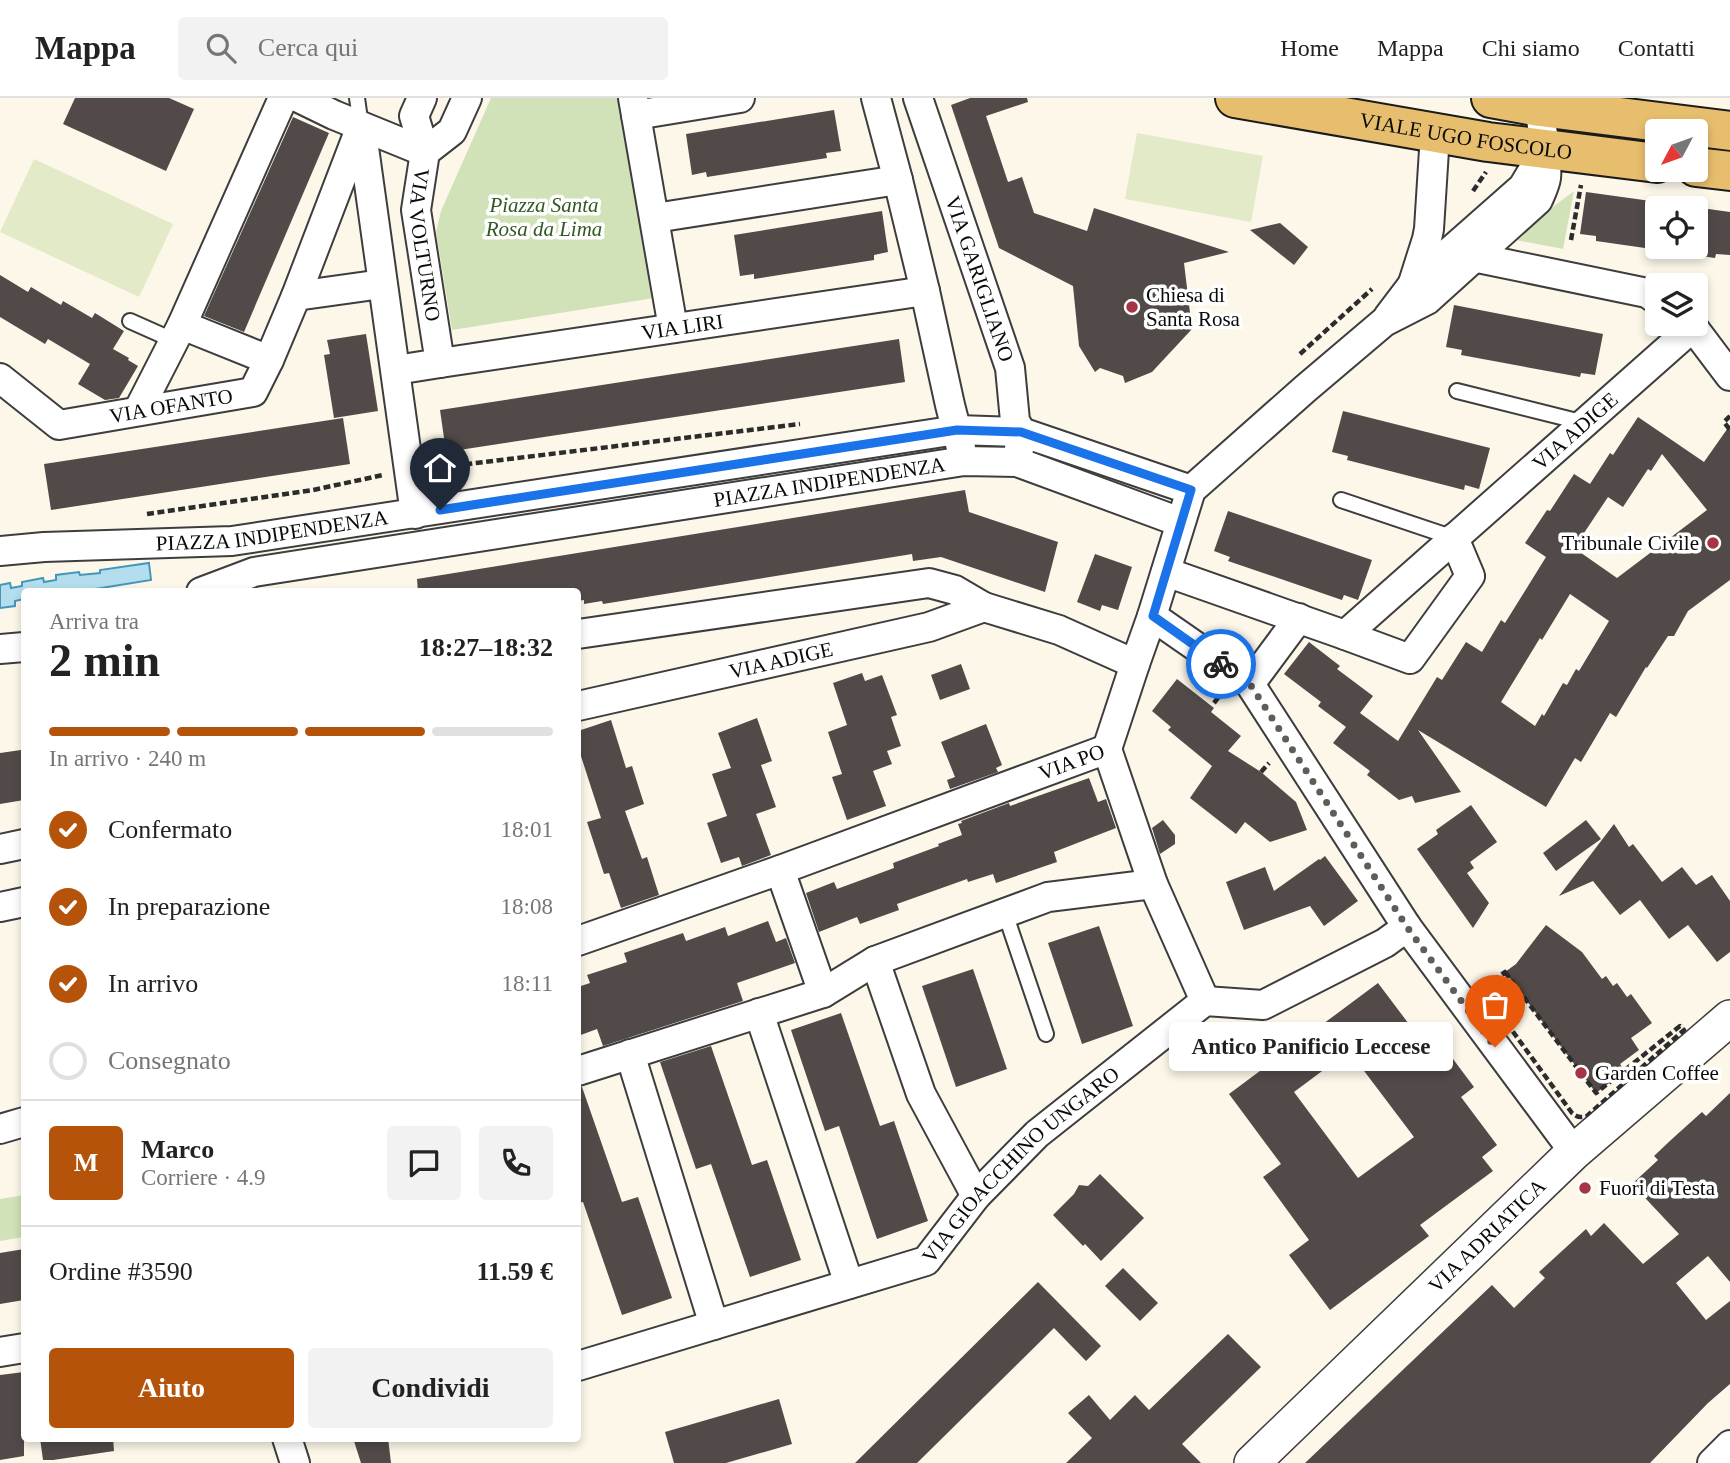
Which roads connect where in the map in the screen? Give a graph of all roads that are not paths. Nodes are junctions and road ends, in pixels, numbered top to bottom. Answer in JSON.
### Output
{"nodes":[{"id":1,"x":283,"y":98,"type":"edge"},
{"id":2,"x":299,"y":98,"type":"edge"},
{"id":3,"x":357,"y":98,"type":"edge"},
{"id":4,"x":422,"y":98,"type":"edge"},
{"id":5,"x":467,"y":98,"type":"edge"},
{"id":6,"x":740,"y":98,"type":"edge"},
{"id":7,"x":876,"y":98,"type":"edge"},
{"id":8,"x":918,"y":98,"type":"edge"},
{"id":9,"x":1234,"y":98,"type":"edge"},
{"id":10,"x":1491,"y":98,"type":"edge"},
{"id":11,"x":1540,"y":102,"type":"edge"},
{"id":12,"x":634,"y":106,"type":"edge"},
{"id":13,"x":361,"y":126,"type":"junction"},
{"id":14,"x":1730,"y":131,"type":"edge"},
{"id":15,"x":1435,"y":134,"type":"junction"},
{"id":16,"x":1546,"y":149,"type":"junction"},
{"id":17,"x":425,"y":152,"type":"junction"},
{"id":18,"x":1645,"y":161,"type":"edge"},
{"id":19,"x":1708,"y":168,"type":"edge"},
{"id":20,"x":1730,"y":171,"type":"edge"},
{"id":21,"x":898,"y":180,"type":"junction"},
{"id":22,"x":655,"y":218,"type":"junction"},
{"id":23,"x":1473,"y":257,"type":"junction"},
{"id":24,"x":382,"y":284,"type":"junction"},
{"id":25,"x":1413,"y":284,"type":"junction"},
{"id":26,"x":925,"y":291,"type":"junction"},
{"id":27,"x":1645,"y":293,"type":"edge"},
{"id":28,"x":296,"y":296,"type":"junction"},
{"id":29,"x":130,"y":321,"type":"dead end"},
{"id":30,"x":1384,"y":322,"type":"junction"},
{"id":31,"x":673,"y":328,"type":"junction"},
{"id":32,"x":179,"y":333,"type":"junction"},
{"id":33,"x":1679,"y":336,"type":"edge"},
{"id":34,"x":1698,"y":336,"type":"edge"},
{"id":35,"x":269,"y":360,"type":"junction"},
{"id":36,"x":439,"y":363,"type":"junction"},
{"id":37,"x":396,"y":370,"type":"junction"},
{"id":38,"x":1730,"y":376,"type":"edge"},
{"id":39,"x":0,"y":378,"type":"edge"},
{"id":40,"x":1457,"y":391,"type":"dead end"},
{"id":41,"x":138,"y":411,"type":"junction"},
{"id":42,"x":1585,"y":423,"type":"junction"},
{"id":43,"x":957,"y":430,"type":"junction"},
{"id":44,"x":1021,"y":432,"type":"junction"},
{"id":45,"x":964,"y":461,"type":"junction"},
{"id":46,"x":1017,"y":462,"type":"junction"},
{"id":47,"x":1191,"y":490,"type":"junction"},
{"id":48,"x":1341,"y":500,"type":"dead end"},
{"id":49,"x":415,"y":514,"type":"junction"},
{"id":50,"x":1181,"y":522,"type":"junction"},
{"id":51,"x":1454,"y":538,"type":"junction"},
{"id":52,"x":0,"y":551,"type":"edge"},
{"id":53,"x":1166,"y":572,"type":"junction"},
{"id":54,"x":212,"y":588,"type":"edge"},
{"id":55,"x":984,"y":607,"type":"junction"},
{"id":56,"x":1153,"y":616,"type":"junction"},
{"id":57,"x":1299,"y":618,"type":"junction"},
{"id":58,"x":581,"y":634,"type":"edge"},
{"id":59,"x":1345,"y":635,"type":"junction"},
{"id":60,"x":21,"y":646,"type":"edge"},
{"id":61,"x":0,"y":649,"type":"edge"},
{"id":62,"x":1135,"y":664,"type":"junction"},
{"id":63,"x":1250,"y":684,"type":"junction"},
{"id":64,"x":581,"y":705,"type":"edge"},
{"id":65,"x":1107,"y":749,"type":"junction"},
{"id":66,"x":21,"y":845,"type":"edge"},
{"id":67,"x":0,"y":849,"type":"edge"},
{"id":68,"x":780,"y":870,"type":"junction"},
{"id":69,"x":1153,"y":884,"type":"junction"},
{"id":70,"x":21,"y":903,"type":"edge"},
{"id":71,"x":0,"y":907,"type":"edge"},
{"id":72,"x":1005,"y":913,"type":"junction"},
{"id":73,"x":1407,"y":927,"type":"junction"},
{"id":74,"x":581,"y":940,"type":"edge"},
{"id":75,"x":875,"y":961,"type":"junction"},
{"id":76,"x":823,"y":993,"type":"junction"},
{"id":77,"x":1205,"y":1001,"type":"junction"},
{"id":78,"x":759,"y":1013,"type":"junction"},
{"id":79,"x":1730,"y":1018,"type":"edge"},
{"id":80,"x":1046,"y":1034,"type":"dead end"},
{"id":81,"x":630,"y":1054,"type":"junction"},
{"id":82,"x":581,"y":1070,"type":"edge"},
{"id":83,"x":21,"y":1123,"type":"edge"},
{"id":84,"x":0,"y":1129,"type":"edge"},
{"id":85,"x":1574,"y":1152,"type":"junction"},
{"id":86,"x":976,"y":1196,"type":"junction"},
{"id":87,"x":849,"y":1284,"type":"junction"},
{"id":88,"x":714,"y":1325,"type":"junction"},
{"id":89,"x":21,"y":1348,"type":"edge"},
{"id":90,"x":0,"y":1352,"type":"edge"},
{"id":91,"x":581,"y":1365,"type":"edge"},
{"id":92,"x":288,"y":1442,"type":"edge"},
{"id":93,"x":1730,"y":1445,"type":"edge"},
{"id":94,"x":1256,"y":1462,"type":"edge"},
{"id":95,"x":295,"y":1463,"type":"edge"},
{"id":96,"x":1712,"y":1463,"type":"edge"}],
"edges":[{"from":1,"to":32,"type":"street"},
{"from":2,"to":13,"type":"street","name":"VIA VOLTURNO"},
{"from":3,"to":13,"type":"lane"},
{"from":4,"to":17,"type":"street"},
{"from":5,"to":17,"type":"street"},
{"from":6,"to":12,"type":"street"},
{"from":7,"to":21,"type":"street"},
{"from":8,"to":44,"type":"street","name":"VIA GARIGLIANO"},
{"from":9,"to":15,"type":"main road","name":"VIALE UGO FOSCOLO"},
{"from":10,"to":11,"type":"main road","name":"VIALE UGO FOSCOLO"},
{"from":11,"to":14,"type":"main road","name":"VIALE UGO FOSCOLO"},
{"from":11,"to":16,"type":"street"},
{"from":12,"to":22,"type":"street"},
{"from":13,"to":17,"type":"street","name":"VIA VOLTURNO"},
{"from":13,"to":24,"type":"street"},
{"from":13,"to":28,"type":"street","name":"VIA OFANTO"},
{"from":15,"to":16,"type":"main road","name":"VIALE UGO FOSCOLO"},
{"from":15,"to":25,"type":"street"},
{"from":16,"to":18,"type":"main road","name":"VIALE UGO FOSCOLO"},
{"from":16,"to":23,"type":"street"},
{"from":16,"to":25,"type":"street"},
{"from":17,"to":36,"type":"street","name":"VIA VOLTURNO"},
{"from":19,"to":20,"type":"main road"},
{"from":21,"to":22,"type":"street"},
{"from":21,"to":26,"type":"street"},
{"from":22,"to":31,"type":"street"},
{"from":23,"to":27,"type":"street"},
{"from":23,"to":30,"type":"street"},
{"from":24,"to":28,"type":"street"},
{"from":24,"to":37,"type":"street"},
{"from":25,"to":30,"type":"street"},
{"from":26,"to":31,"type":"street","name":"VIA LIRI"},
{"from":26,"to":43,"type":"street"},
{"from":28,"to":35,"type":"street","name":"VIA OFANTO"},
{"from":29,"to":32,"type":"lane"},
{"from":30,"to":47,"type":"street"},
{"from":31,"to":36,"type":"street","name":"VIA LIRI"},
{"from":32,"to":35,"type":"street"},
{"from":32,"to":41,"type":"street"},
{"from":33,"to":42,"type":"street","name":"VIA ADIGE"},
{"from":34,"to":38,"type":"street"},
{"from":35,"to":41,"type":"street","name":"VIA OFANTO"},
{"from":36,"to":37,"type":"street"},
{"from":37,"to":49,"type":"street"},
{"from":39,"to":41,"type":"street","name":"VIA OFANTO"},
{"from":40,"to":42,"type":"lane"},
{"from":42,"to":51,"type":"street","name":"VIA ADIGE"},
{"from":43,"to":44,"type":"street","name":"PIAZZA INDIPENDENZA"},
{"from":43,"to":45,"type":"street"},
{"from":43,"to":49,"type":"street","name":"PIAZZA INDIPENDENZA"},
{"from":44,"to":46,"type":"street","name":"VIA GARIGLIANO"},
{"from":44,"to":47,"type":"street","name":"PIAZZA INDIPENDENZA"},
{"from":45,"to":46,"type":"street","name":"PIAZZA INDIPENDENZA"},
{"from":45,"to":54,"type":"street","name":"PIAZZA INDIPENDENZA"},
{"from":46,"to":50,"type":"street","name":"PIAZZA INDIPENDENZA"},
{"from":47,"to":50,"type":"street","name":"VIA PO"},
{"from":48,"to":51,"type":"lane"},
{"from":49,"to":52,"type":"street","name":"PIAZZA INDIPENDENZA"},
{"from":50,"to":53,"type":"street","name":"VIA PO"},
{"from":51,"to":59,"type":"street","name":"VIA ADIGE"},
{"from":51,"to":59,"type":"street"},
{"from":53,"to":56,"type":"street","name":"VIA PO"},
{"from":53,"to":57,"type":"street"},
{"from":55,"to":58,"type":"street"},
{"from":55,"to":62,"type":"street"},
{"from":55,"to":64,"type":"street","name":"VIA ADIGE"},
{"from":56,"to":62,"type":"street","name":"VIA PO"},
{"from":56,"to":63,"type":"street"},
{"from":57,"to":59,"type":"street"},
{"from":57,"to":63,"type":"street"},
{"from":60,"to":61,"type":"street"},
{"from":62,"to":65,"type":"street","name":"VIA PO"},
{"from":63,"to":73,"type":"street"},
{"from":65,"to":68,"type":"street","name":"VIA PO"},
{"from":65,"to":69,"type":"street"},
{"from":66,"to":67,"type":"street"},
{"from":68,"to":74,"type":"street","name":"VIA PO"},
{"from":68,"to":76,"type":"street"},
{"from":69,"to":72,"type":"street"},
{"from":69,"to":77,"type":"street"},
{"from":70,"to":71,"type":"street"},
{"from":72,"to":75,"type":"street"},
{"from":72,"to":80,"type":"lane"},
{"from":73,"to":77,"type":"street"},
{"from":73,"to":85,"type":"street"},
{"from":75,"to":76,"type":"street"},
{"from":75,"to":86,"type":"street"},
{"from":76,"to":78,"type":"street"},
{"from":77,"to":86,"type":"street","name":"VIA GIOACCHINO UNGARO"},
{"from":78,"to":81,"type":"street"},
{"from":78,"to":87,"type":"street"},
{"from":79,"to":85,"type":"street","name":"VIA ADRIATICA"},
{"from":81,"to":82,"type":"street"},
{"from":81,"to":88,"type":"street"},
{"from":83,"to":84,"type":"street"},
{"from":85,"to":94,"type":"street","name":"VIA ADRIATICA"},
{"from":86,"to":87,"type":"street","name":"VIA GIOACCHINO UNGARO"},
{"from":87,"to":88,"type":"street","name":"VIA GIOACCHINO UNGARO"},
{"from":88,"to":91,"type":"street","name":"VIA GIOACCHINO UNGARO"},
{"from":89,"to":90,"type":"street"},
{"from":92,"to":95,"type":"street"},
{"from":93,"to":96,"type":"street"}]}
